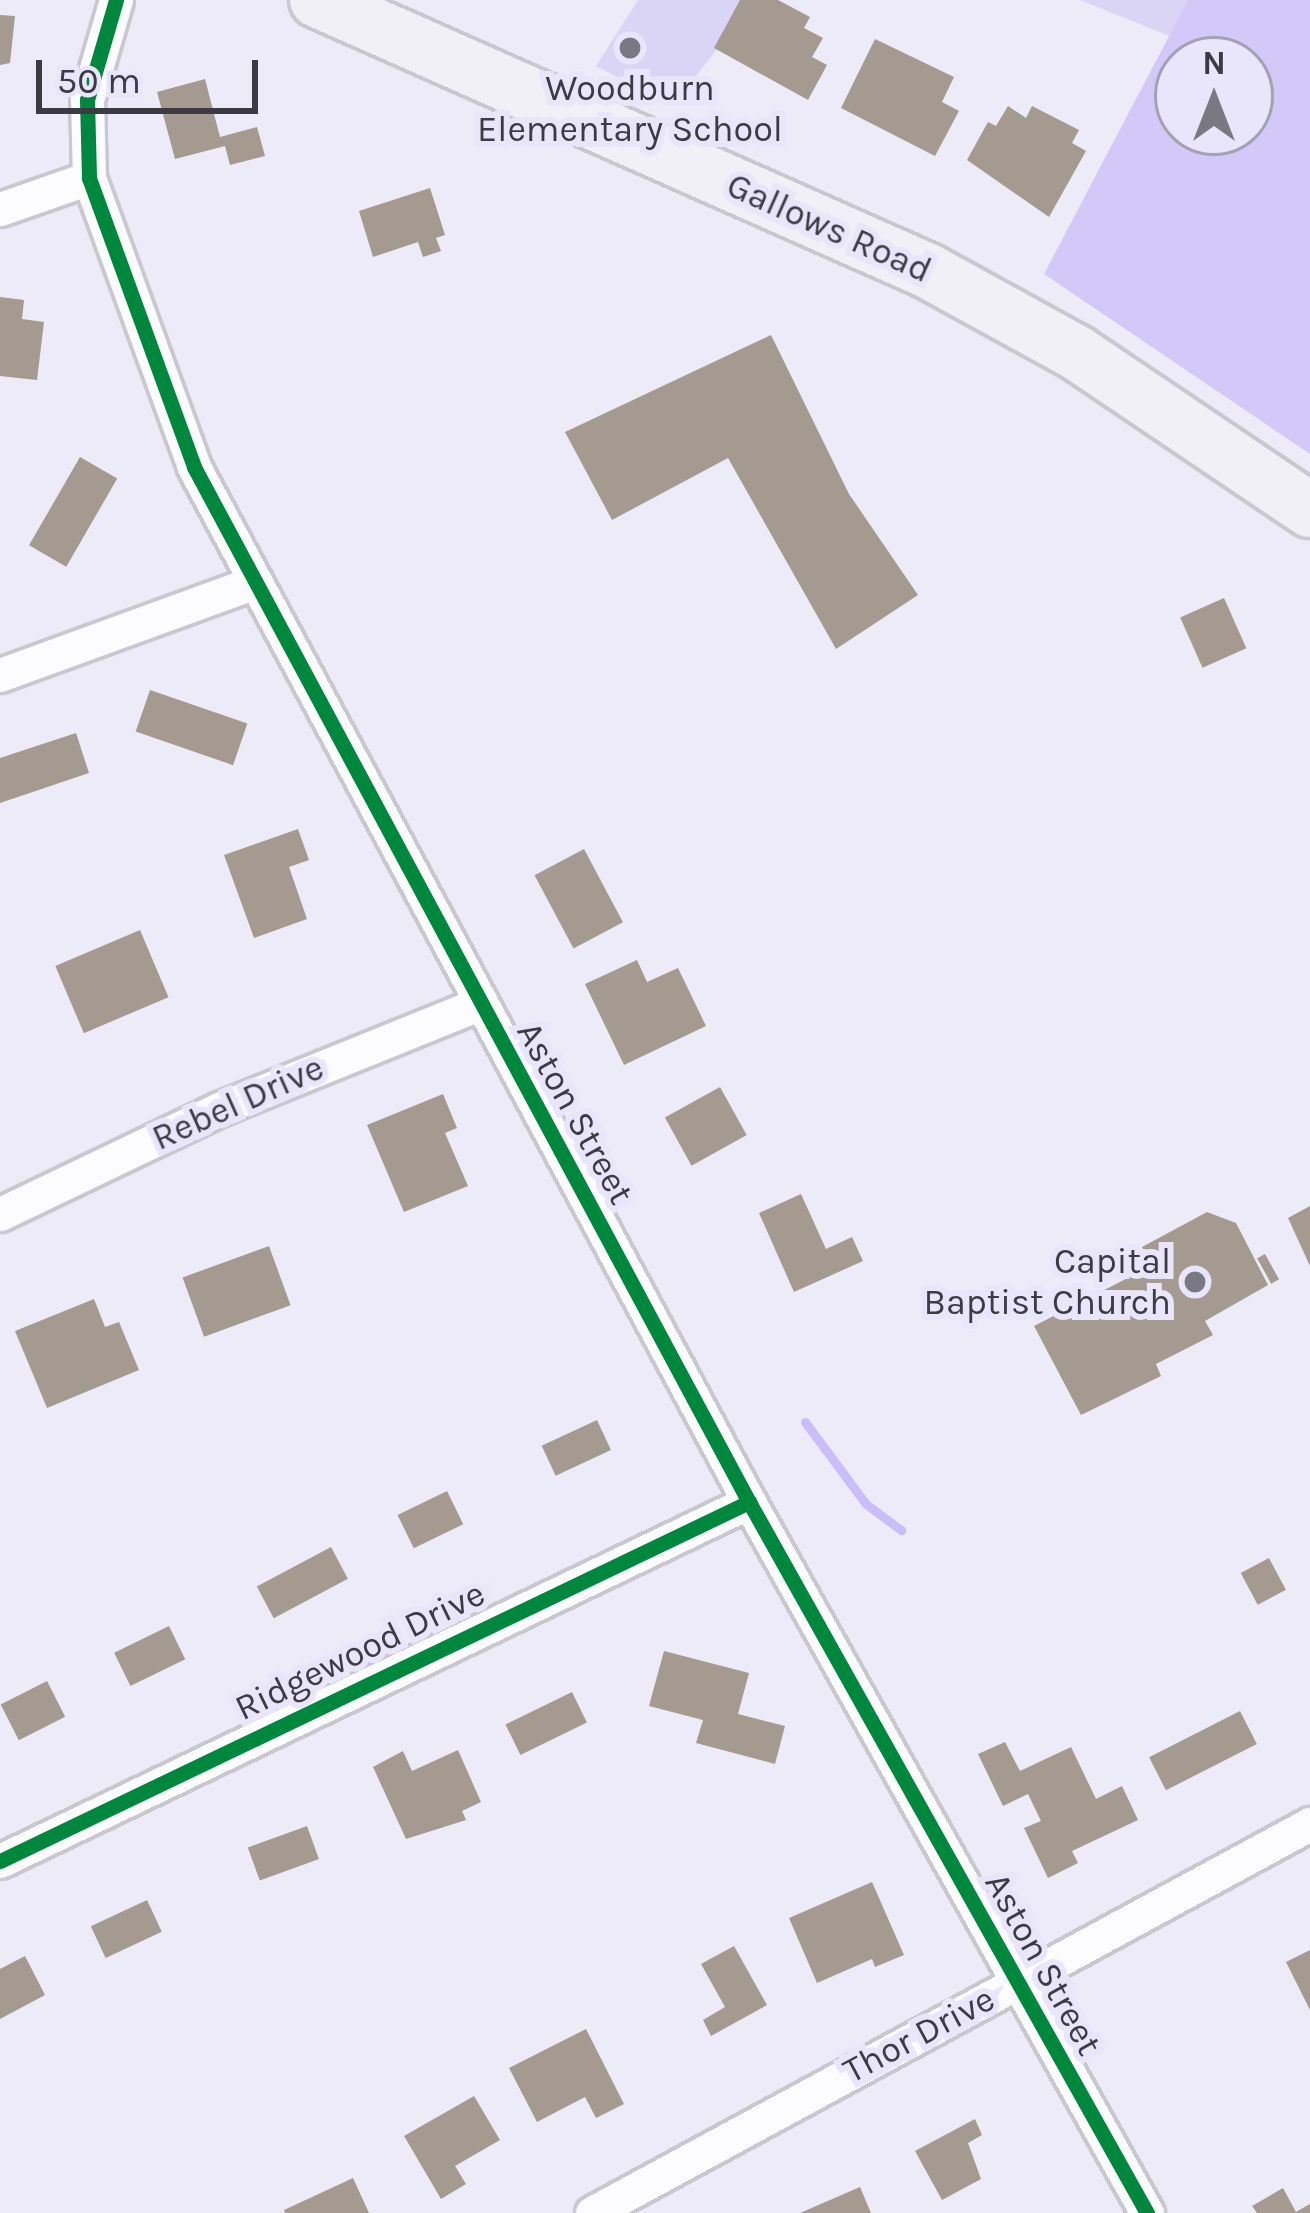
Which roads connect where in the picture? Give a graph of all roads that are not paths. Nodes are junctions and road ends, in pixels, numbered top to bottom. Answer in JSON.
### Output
{"nodes":[{"id":1,"x":116,"y":0,"type":"edge"},
{"id":2,"x":317,"y":0,"type":"edge"},
{"id":3,"x":89,"y":178,"type":"junction"},
{"id":4,"x":0,"y":209,"type":"edge"},
{"id":5,"x":1310,"y":510,"type":"edge"},
{"id":6,"x":256,"y":582,"type":"junction"},
{"id":7,"x":0,"y":675,"type":"edge"},
{"id":8,"x":481,"y":1003,"type":"junction"},
{"id":9,"x":0,"y":1214,"type":"edge"},
{"id":10,"x":749,"y":1502,"type":"junction"},
{"id":11,"x":1310,"y":1824,"type":"edge"},
{"id":12,"x":0,"y":1861,"type":"edge"},
{"id":13,"x":1018,"y":1981,"type":"junction"},
{"id":14,"x":592,"y":2213,"type":"edge"},
{"id":15,"x":1147,"y":2213,"type":"edge"}],
"edges":[{"from":1,"to":3,"type":"street","name":"Aston Street"},
{"from":2,"to":5,"type":"main road","name":"Gallows Road"},
{"from":3,"to":4,"type":"street"},
{"from":3,"to":6,"type":"street","name":"Aston Street"},
{"from":6,"to":7,"type":"street"},
{"from":6,"to":8,"type":"street","name":"Aston Street"},
{"from":8,"to":9,"type":"street","name":"Rebel Drive"},
{"from":8,"to":10,"type":"street","name":"Aston Street"},
{"from":10,"to":12,"type":"street","name":"Ridgewood Drive"},
{"from":10,"to":13,"type":"street","name":"Aston Street"},
{"from":11,"to":13,"type":"street","name":"Thor Drive"},
{"from":13,"to":14,"type":"street","name":"Thor Drive"},
{"from":13,"to":15,"type":"street","name":"Aston Street"}]}
